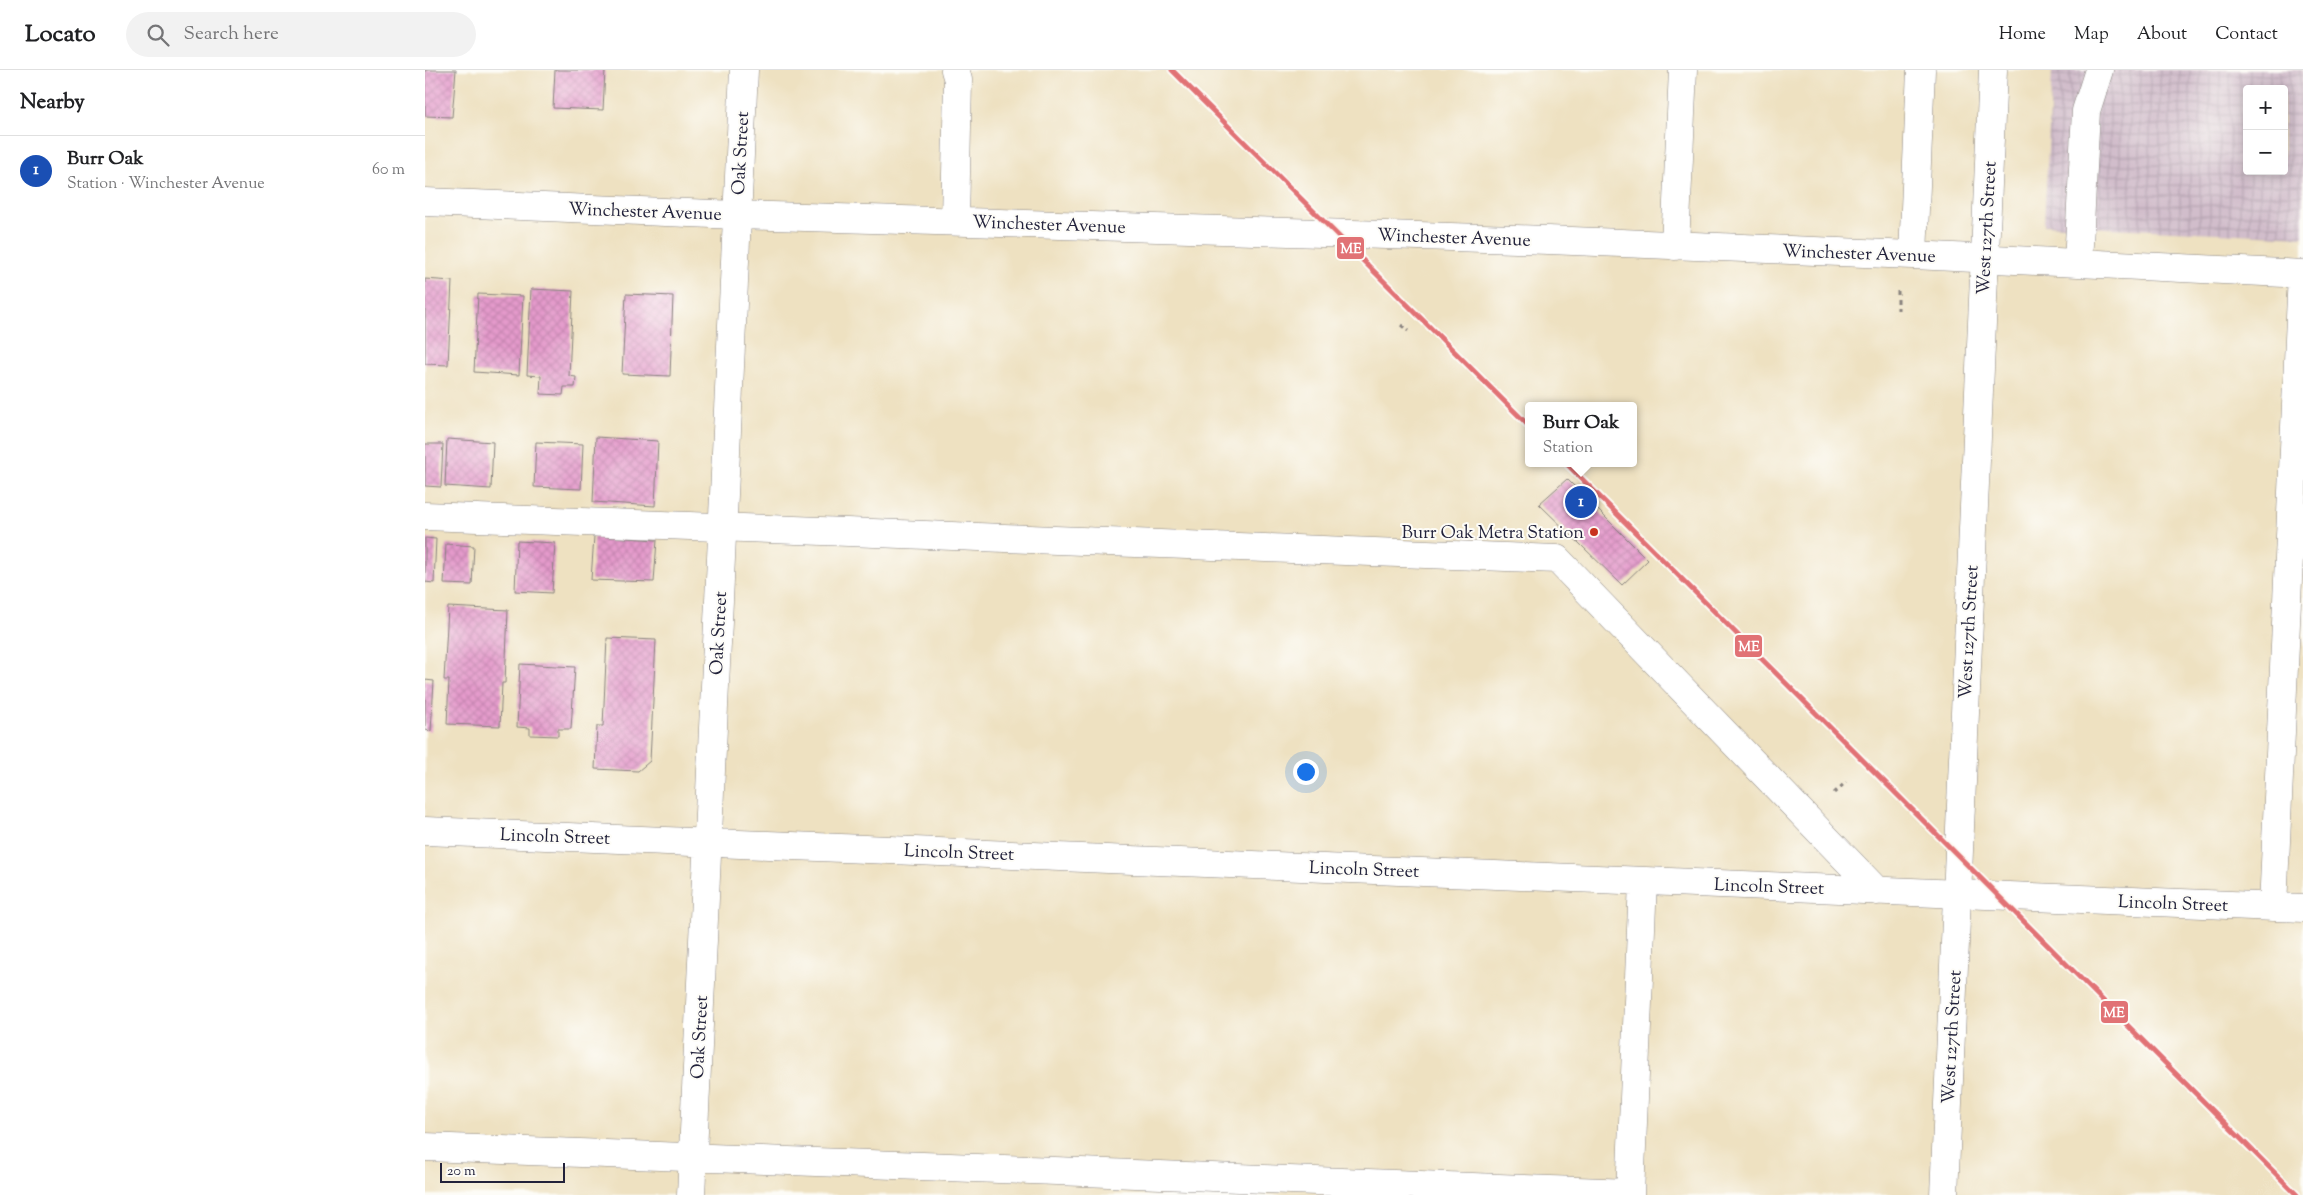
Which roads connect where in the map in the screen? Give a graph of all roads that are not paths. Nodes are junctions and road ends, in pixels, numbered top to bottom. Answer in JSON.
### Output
{"nodes":[{"id":1,"x":743,"y":70,"type":"edge"},
{"id":2,"x":955,"y":70,"type":"edge"},
{"id":3,"x":1683,"y":70,"type":"edge"},
{"id":4,"x":1921,"y":70,"type":"edge"},
{"id":5,"x":1993,"y":70,"type":"edge"},
{"id":6,"x":2099,"y":70,"type":"edge"},
{"id":7,"x":425,"y":202,"type":"edge"},
{"id":8,"x":737,"y":215,"type":"junction"},
{"id":9,"x":955,"y":221,"type":"junction"},
{"id":10,"x":1675,"y":246,"type":"junction"},
{"id":11,"x":1913,"y":254,"type":"junction"},
{"id":12,"x":1985,"y":259,"type":"junction"},
{"id":13,"x":2078,"y":264,"type":"junction"},
{"id":14,"x":2302,"y":274,"type":"edge"},
{"id":15,"x":425,"y":516,"type":"edge"},
{"id":16,"x":722,"y":527,"type":"junction"},
{"id":17,"x":2295,"y":588,"type":"edge"},
{"id":18,"x":425,"y":831,"type":"edge"},
{"id":19,"x":708,"y":841,"type":"junction"},
{"id":20,"x":1643,"y":881,"type":"junction"},
{"id":21,"x":1877,"y":891,"type":"junction"},
{"id":22,"x":1957,"y":894,"type":"junction"},
{"id":23,"x":2273,"y":907,"type":"junction"},
{"id":24,"x":2303,"y":908,"type":"edge"},
{"id":25,"x":425,"y":1147,"type":"edge"},
{"id":26,"x":693,"y":1157,"type":"junction"},
{"id":27,"x":1630,"y":1194,"type":"edge"},
{"id":28,"x":691,"y":1195,"type":"edge"},
{"id":29,"x":1944,"y":1195,"type":"edge"}],
"edges":[{"from":1,"to":8,"type":"street","name":"Oak Street"},
{"from":2,"to":9,"type":"street"},
{"from":3,"to":10,"type":"street"},
{"from":4,"to":11,"type":"street"},
{"from":5,"to":12,"type":"street","name":"West 127th Street"},
{"from":6,"to":13,"type":"street"},
{"from":7,"to":8,"type":"street","name":"Winchester Avenue"},
{"from":8,"to":9,"type":"street","name":"Winchester Avenue"},
{"from":8,"to":16,"type":"street","name":"Oak Street"},
{"from":9,"to":10,"type":"street","name":"Winchester Avenue"},
{"from":10,"to":11,"type":"street","name":"Winchester Avenue"},
{"from":11,"to":12,"type":"street","name":"Winchester Avenue"},
{"from":12,"to":13,"type":"street","name":"Winchester Avenue"},
{"from":12,"to":22,"type":"street","name":"West 127th Street"},
{"from":13,"to":14,"type":"street","name":"Winchester Avenue"},
{"from":14,"to":17,"type":"street"},
{"from":15,"to":16,"type":"street"},
{"from":16,"to":19,"type":"street","name":"Oak Street"},
{"from":16,"to":21,"type":"street"},
{"from":17,"to":23,"type":"street"},
{"from":18,"to":19,"type":"street","name":"Lincoln Street"},
{"from":19,"to":20,"type":"street","name":"Lincoln Street"},
{"from":19,"to":26,"type":"street","name":"Oak Street"},
{"from":20,"to":21,"type":"street","name":"Lincoln Street"},
{"from":20,"to":27,"type":"street"},
{"from":21,"to":22,"type":"street","name":"Lincoln Street"},
{"from":22,"to":23,"type":"street","name":"Lincoln Street"},
{"from":22,"to":29,"type":"street","name":"West 127th Street"},
{"from":23,"to":24,"type":"street","name":"Lincoln Street"},
{"from":25,"to":26,"type":"street"},
{"from":26,"to":27,"type":"street"},
{"from":26,"to":28,"type":"street","name":"Oak Street"}]}
